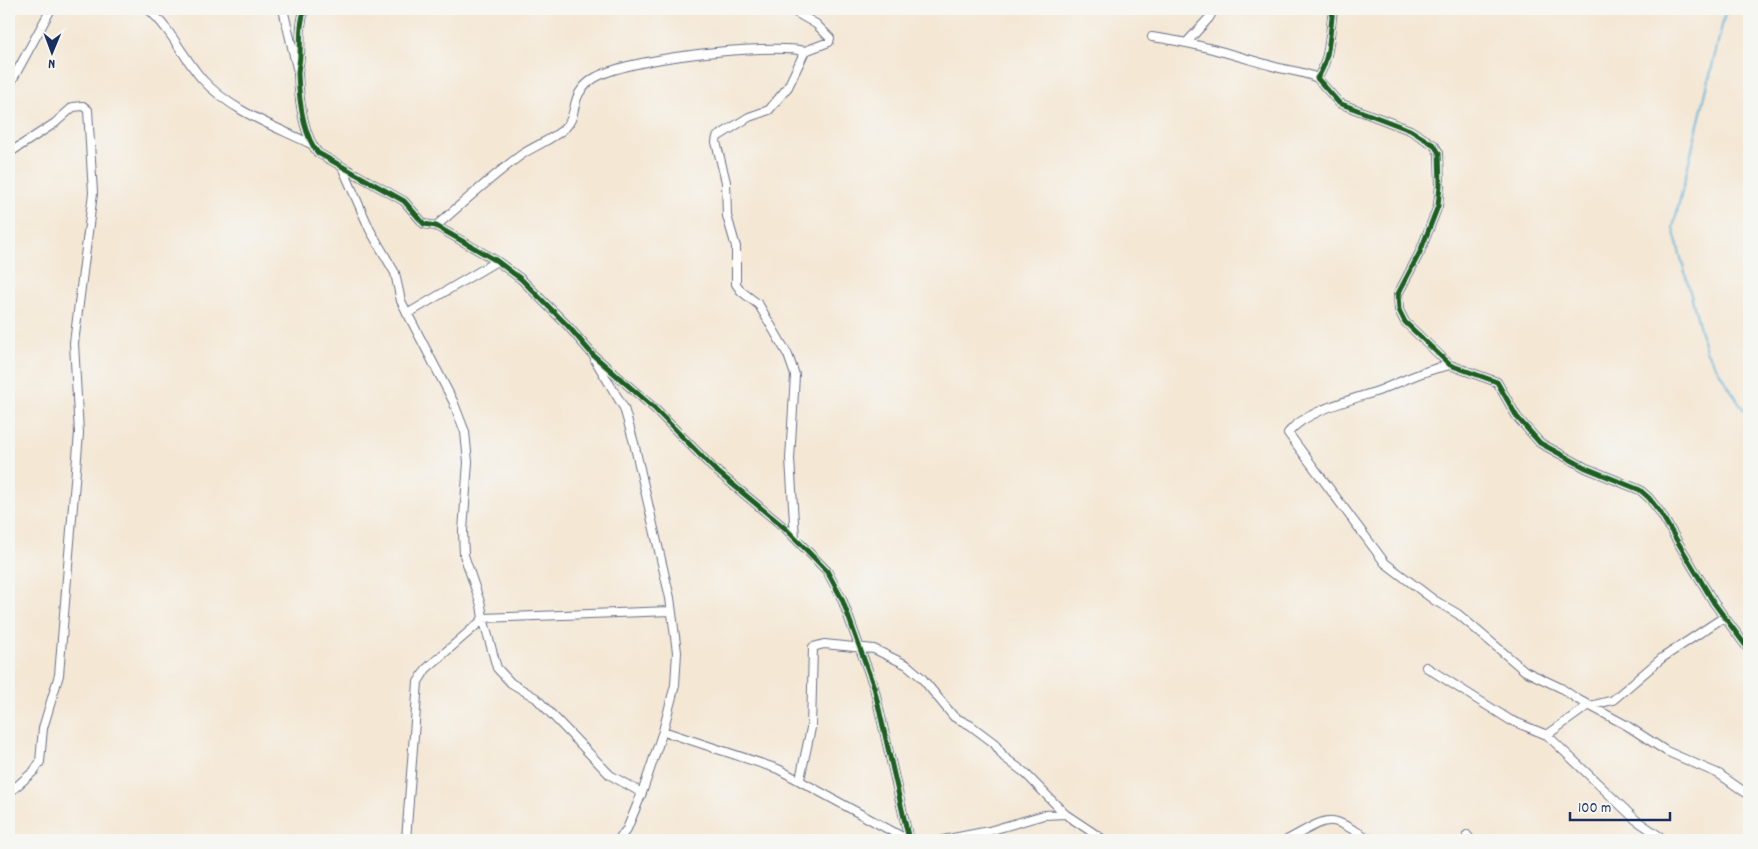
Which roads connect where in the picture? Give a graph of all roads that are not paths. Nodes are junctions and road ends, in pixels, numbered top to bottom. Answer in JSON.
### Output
{"nodes":[{"id":1,"x":51,"y":9,"type":"edge"},
{"id":2,"x":148,"y":9,"type":"edge"},
{"id":3,"x":283,"y":9,"type":"edge"},
{"id":4,"x":305,"y":9,"type":"edge"},
{"id":5,"x":790,"y":9,"type":"edge"},
{"id":6,"x":1214,"y":9,"type":"edge"},
{"id":7,"x":1333,"y":9,"type":"edge"},
{"id":8,"x":1152,"y":37,"type":"dead end"},
{"id":9,"x":1187,"y":42,"type":"junction"},
{"id":10,"x":805,"y":50,"type":"junction"},
{"id":11,"x":298,"y":72,"type":"junction"},
{"id":12,"x":1317,"y":78,"type":"junction"},
{"id":13,"x":9,"y":86,"type":"edge"},
{"id":14,"x":311,"y":144,"type":"junction"},
{"id":15,"x":9,"y":153,"type":"edge"},
{"id":16,"x":343,"y":169,"type":"junction"},
{"id":17,"x":436,"y":226,"type":"junction"},
{"id":18,"x":497,"y":261,"type":"junction"},
{"id":19,"x":407,"y":314,"type":"junction"},
{"id":20,"x":593,"y":355,"type":"junction"},
{"id":21,"x":1450,"y":364,"type":"junction"},
{"id":22,"x":795,"y":538,"type":"junction"},
{"id":23,"x":672,"y":611,"type":"junction"},
{"id":24,"x":1724,"y":617,"type":"junction"},
{"id":25,"x":483,"y":618,"type":"junction"},
{"id":26,"x":861,"y":648,"type":"junction"},
{"id":27,"x":1749,"y":650,"type":"edge"},
{"id":28,"x":1426,"y":667,"type":"dead end"},
{"id":29,"x":1593,"y":707,"type":"junction"},
{"id":30,"x":663,"y":731,"type":"junction"},
{"id":31,"x":1547,"y":735,"type":"junction"},
{"id":32,"x":800,"y":779,"type":"junction"},
{"id":33,"x":9,"y":793,"type":"edge"},
{"id":34,"x":642,"y":793,"type":"junction"},
{"id":35,"x":1749,"y":795,"type":"edge"},
{"id":36,"x":1065,"y":814,"type":"junction"},
{"id":37,"x":406,"y":840,"type":"edge"},
{"id":38,"x":618,"y":840,"type":"edge"},
{"id":39,"x":908,"y":840,"type":"edge"},
{"id":40,"x":943,"y":840,"type":"edge"},
{"id":41,"x":1104,"y":840,"type":"edge"},
{"id":42,"x":1287,"y":840,"type":"edge"},
{"id":43,"x":1372,"y":840,"type":"edge"},
{"id":44,"x":1665,"y":840,"type":"edge"},
{"id":45,"x":1672,"y":840,"type":"edge"},
{"id":46,"x":1682,"y":840,"type":"edge"}],
"edges":[{"from":1,"to":13,"type":"street"},
{"from":2,"to":14,"type":"street"},
{"from":3,"to":11,"type":"street"},
{"from":4,"to":11,"type":"street"},
{"from":5,"to":10,"type":"street"},
{"from":6,"to":9,"type":"street"},
{"from":7,"to":12,"type":"street"},
{"from":8,"to":9,"type":"street"},
{"from":9,"to":12,"type":"street"},
{"from":10,"to":17,"type":"street"},
{"from":10,"to":22,"type":"street"},
{"from":11,"to":14,"type":"street"},
{"from":12,"to":21,"type":"street"},
{"from":14,"to":16,"type":"street"},
{"from":15,"to":33,"type":"street"},
{"from":16,"to":17,"type":"street"},
{"from":16,"to":19,"type":"street"},
{"from":17,"to":18,"type":"street"},
{"from":18,"to":19,"type":"street"},
{"from":18,"to":20,"type":"street"},
{"from":19,"to":25,"type":"street"},
{"from":20,"to":22,"type":"street"},
{"from":20,"to":23,"type":"street"},
{"from":21,"to":24,"type":"street"},
{"from":21,"to":29,"type":"street"},
{"from":22,"to":26,"type":"street"},
{"from":23,"to":25,"type":"street"},
{"from":23,"to":30,"type":"street"},
{"from":24,"to":27,"type":"street"},
{"from":24,"to":29,"type":"street"},
{"from":25,"to":34,"type":"street"},
{"from":25,"to":37,"type":"street"},
{"from":26,"to":32,"type":"street"},
{"from":26,"to":36,"type":"street"},
{"from":26,"to":39,"type":"street"},
{"from":28,"to":31,"type":"street"},
{"from":29,"to":31,"type":"street"},
{"from":29,"to":35,"type":"street"},
{"from":30,"to":32,"type":"street"},
{"from":30,"to":34,"type":"street"},
{"from":31,"to":44,"type":"street"},
{"from":32,"to":39,"type":"street"},
{"from":34,"to":38,"type":"street"},
{"from":36,"to":40,"type":"street"},
{"from":36,"to":41,"type":"street"},
{"from":42,"to":43,"type":"street"},
{"from":45,"to":46,"type":"street"}]}
